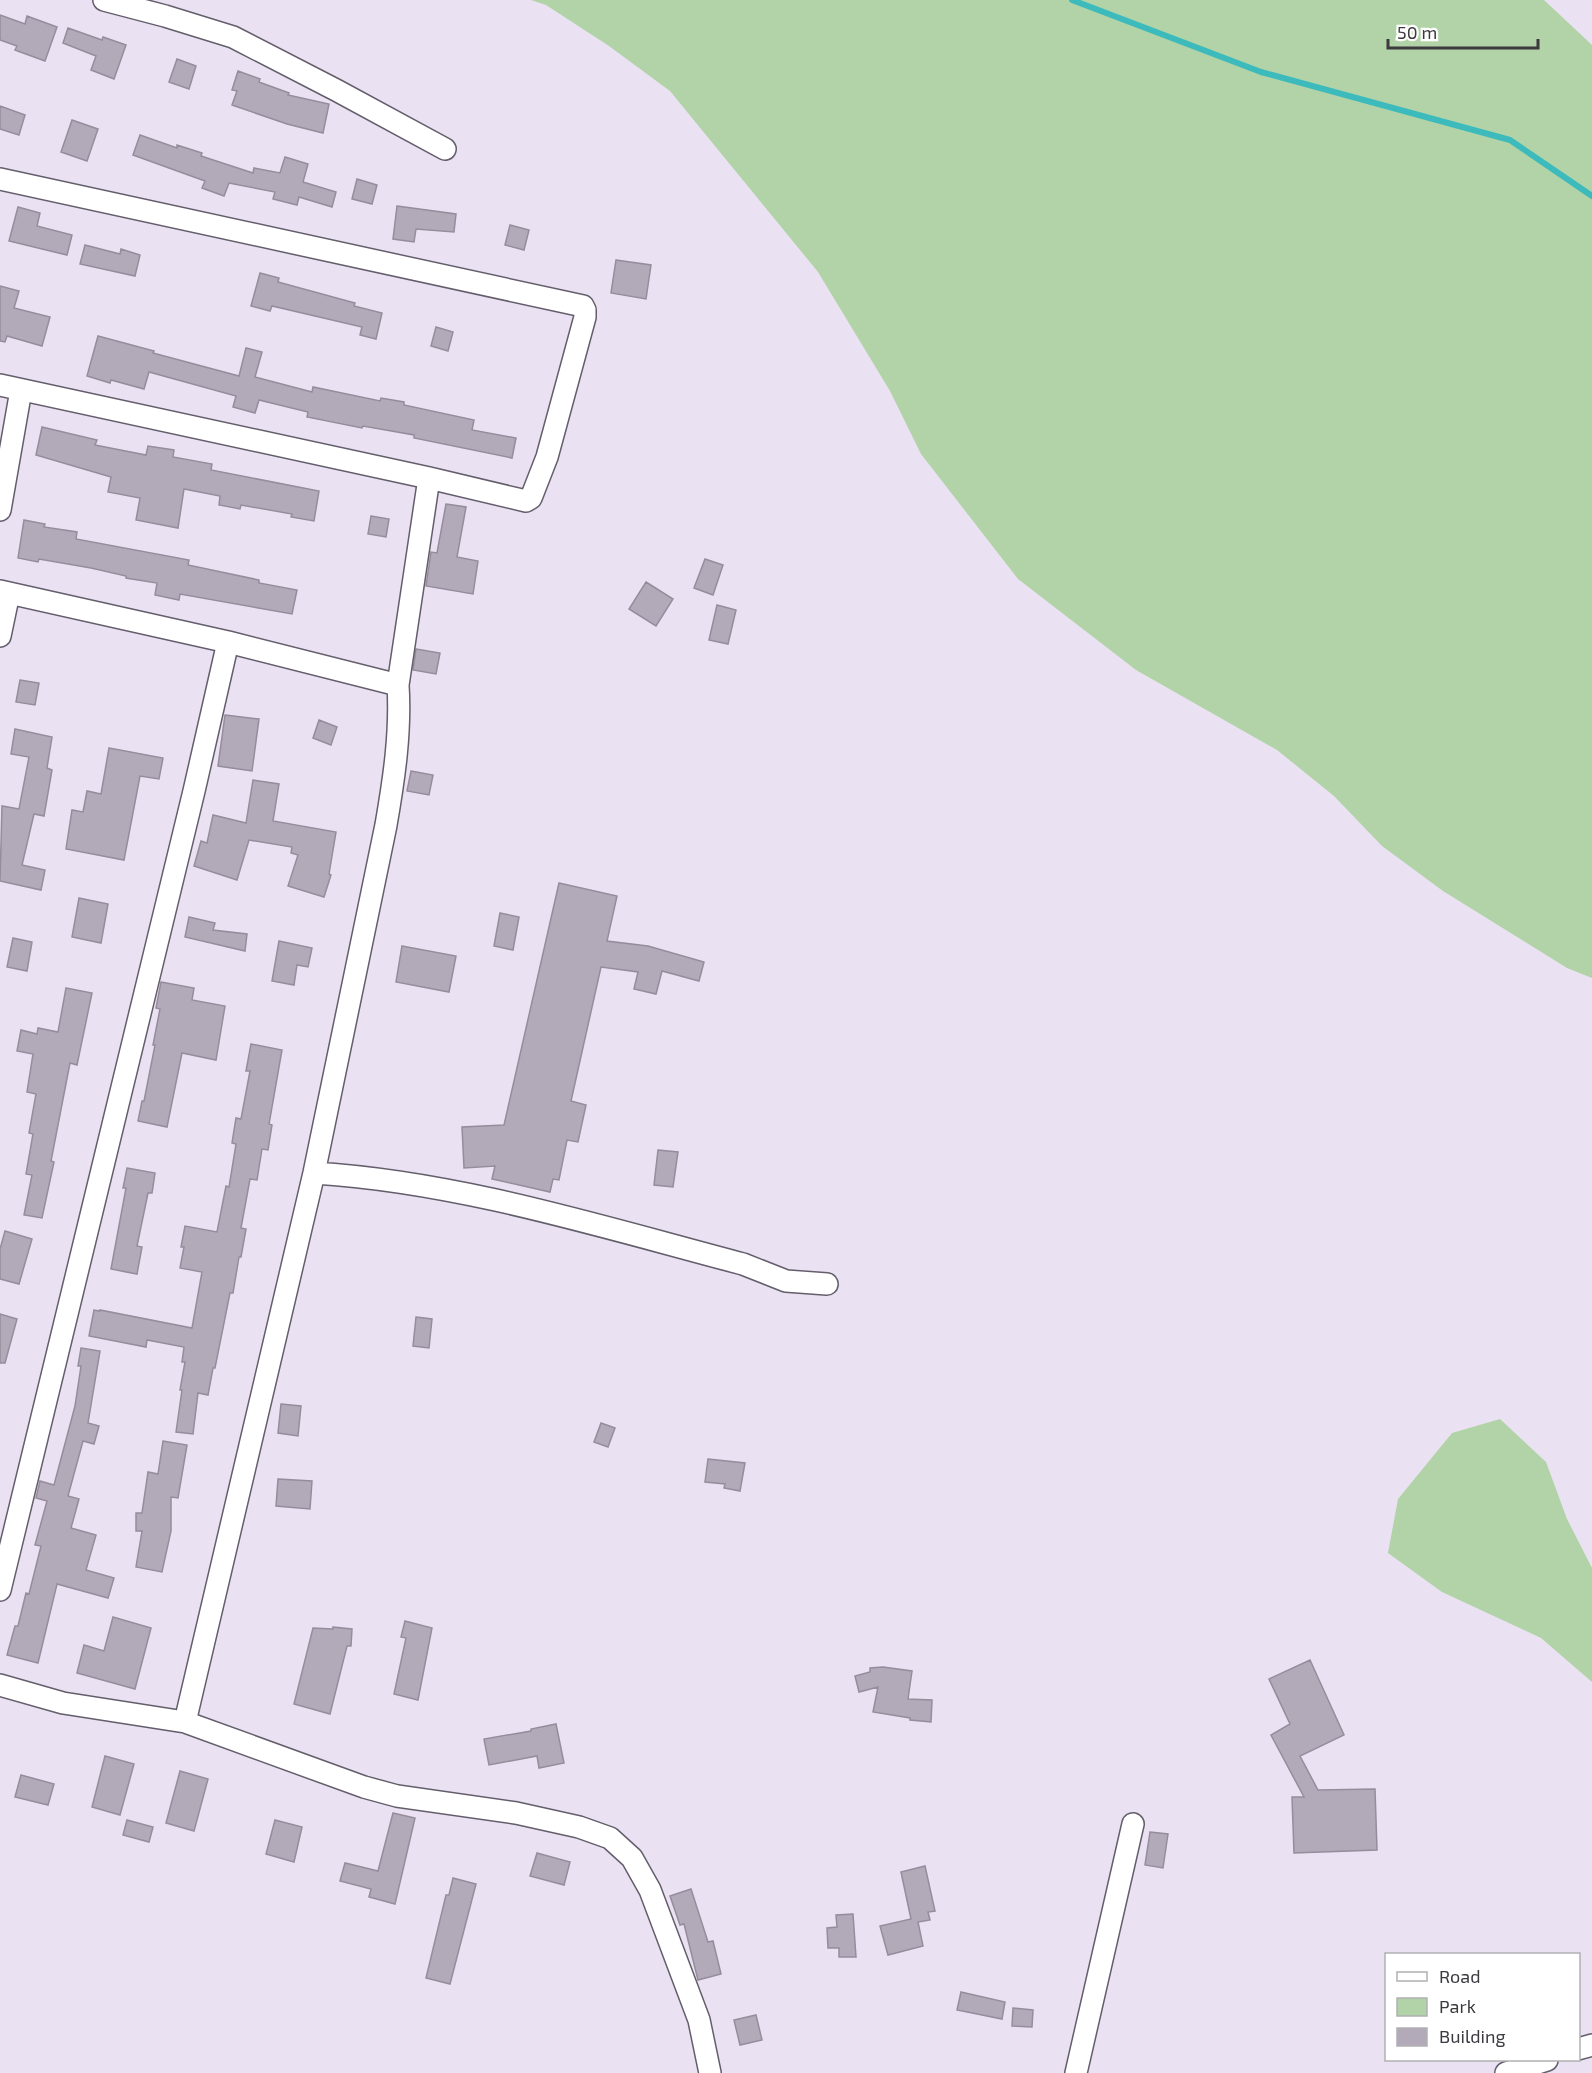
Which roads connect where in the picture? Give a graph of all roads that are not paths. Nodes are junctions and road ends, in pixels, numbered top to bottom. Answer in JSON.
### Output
{"nodes":[{"id":1,"x":104,"y":0,"type":"edge"},
{"id":2,"x":445,"y":149,"type":"dead end"},
{"id":3,"x":0,"y":179,"type":"edge"},
{"id":4,"x":0,"y":385,"type":"edge"},
{"id":5,"x":21,"y":390,"type":"junction"},
{"id":6,"x":429,"y":478,"type":"junction"},
{"id":7,"x":0,"y":510,"type":"edge"},
{"id":8,"x":4,"y":592,"type":"edge"},
{"id":9,"x":0,"y":636,"type":"edge"},
{"id":10,"x":228,"y":642,"type":"junction"},
{"id":11,"x":398,"y":685,"type":"junction"},
{"id":12,"x":314,"y":1173,"type":"junction"},
{"id":13,"x":827,"y":1284,"type":"dead end"},
{"id":14,"x":0,"y":1590,"type":"edge"},
{"id":15,"x":0,"y":1685,"type":"edge"},
{"id":16,"x":185,"y":1722,"type":"junction"},
{"id":17,"x":1133,"y":1824,"type":"dead end"},
{"id":18,"x":1544,"y":2061,"type":"edge"},
{"id":19,"x":710,"y":2073,"type":"edge"},
{"id":20,"x":1076,"y":2073,"type":"edge"},
{"id":21,"x":1506,"y":2073,"type":"edge"}],
"edges":[{"from":1,"to":2,"type":"street"},
{"from":3,"to":6,"type":"street"},
{"from":4,"to":5,"type":"street"},
{"from":5,"to":6,"type":"street"},
{"from":5,"to":7,"type":"street"},
{"from":6,"to":11,"type":"street"},
{"from":8,"to":9,"type":"street"},
{"from":8,"to":10,"type":"street"},
{"from":10,"to":11,"type":"street"},
{"from":10,"to":14,"type":"street"},
{"from":11,"to":12,"type":"street"},
{"from":12,"to":13,"type":"street"},
{"from":12,"to":16,"type":"street"},
{"from":15,"to":16,"type":"street"},
{"from":16,"to":19,"type":"street"},
{"from":17,"to":20,"type":"street"},
{"from":18,"to":21,"type":"street"}]}
